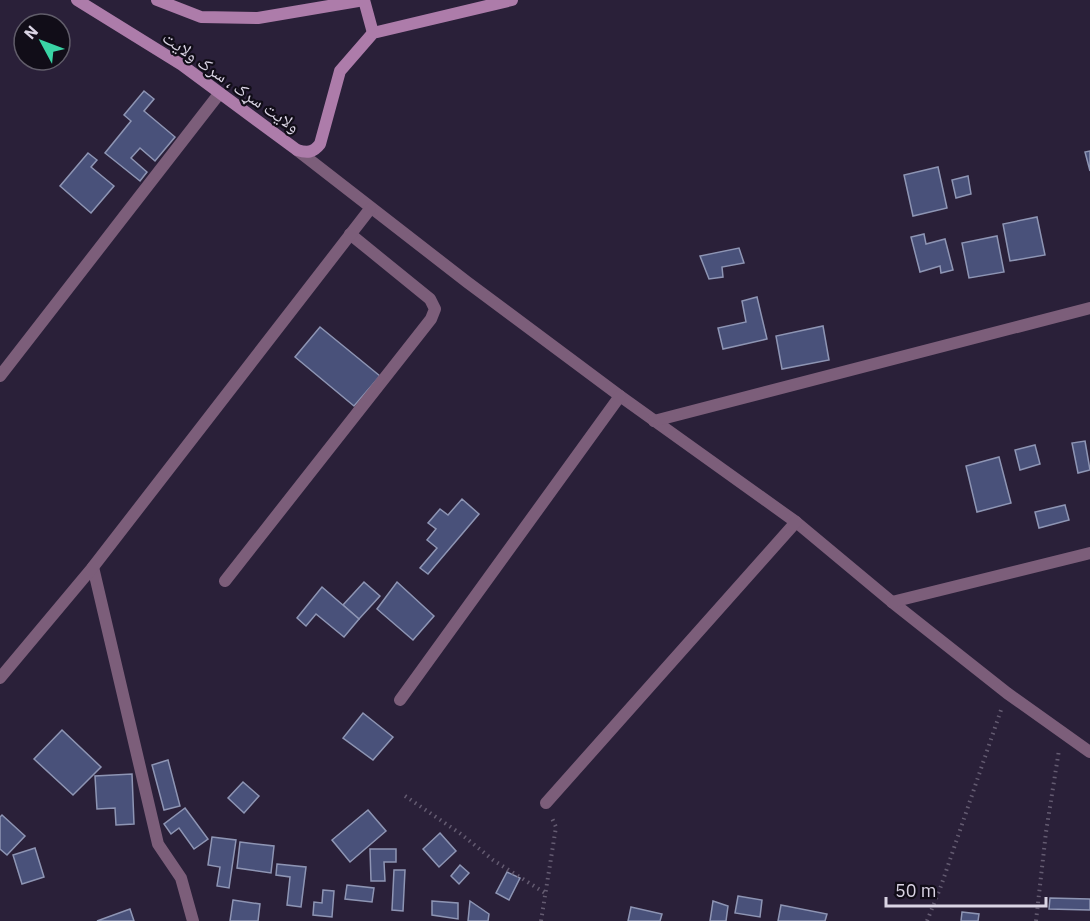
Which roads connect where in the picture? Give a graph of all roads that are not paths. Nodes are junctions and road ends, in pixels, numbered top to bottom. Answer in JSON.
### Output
{"nodes":[{"id":1,"x":77,"y":0,"type":"edge"},
{"id":2,"x":157,"y":0,"type":"edge"},
{"id":3,"x":364,"y":0,"type":"edge"},
{"id":4,"x":512,"y":0,"type":"edge"},
{"id":5,"x":373,"y":33,"type":"junction"},
{"id":6,"x":219,"y":94,"type":"junction"},
{"id":7,"x":297,"y":150,"type":"junction"},
{"id":8,"x":370,"y":209,"type":"junction"},
{"id":9,"x":350,"y":234,"type":"junction"},
{"id":10,"x":1090,"y":308,"type":"edge"},
{"id":11,"x":0,"y":376,"type":"edge"},
{"id":12,"x":620,"y":396,"type":"junction"},
{"id":13,"x":654,"y":421,"type":"junction"},
{"id":14,"x":796,"y":522,"type":"junction"},
{"id":15,"x":1090,"y":554,"type":"edge"},
{"id":16,"x":93,"y":567,"type":"junction"},
{"id":17,"x":225,"y":581,"type":"dead end"},
{"id":18,"x":892,"y":602,"type":"junction"},
{"id":19,"x":0,"y":678,"type":"edge"},
{"id":20,"x":400,"y":700,"type":"dead end"},
{"id":21,"x":1090,"y":752,"type":"edge"},
{"id":22,"x":546,"y":803,"type":"road end"},
{"id":23,"x":193,"y":921,"type":"edge"}],
"edges":[{"from":1,"to":6,"type":"main road","name":"ولایت سړک ، سرک ولایت"},
{"from":2,"to":3,"type":"main road","name":"ولایت سړک ، سرک ولایت"},
{"from":3,"to":5,"type":"main road"},
{"from":4,"to":5,"type":"main road"},
{"from":5,"to":7,"type":"main road","name":"ولایت سړک ، سرک ولایت"},
{"from":6,"to":7,"type":"main road","name":"ولایت سړک ، سرک ولایت"},
{"from":6,"to":11,"type":"street"},
{"from":7,"to":8,"type":"street"},
{"from":8,"to":9,"type":"street"},
{"from":8,"to":12,"type":"street"},
{"from":9,"to":16,"type":"street"},
{"from":9,"to":17,"type":"street"},
{"from":10,"to":13,"type":"street"},
{"from":12,"to":13,"type":"street"},
{"from":12,"to":20,"type":"street"},
{"from":13,"to":14,"type":"street"},
{"from":14,"to":18,"type":"street"},
{"from":14,"to":22,"type":"street"},
{"from":15,"to":18,"type":"street"},
{"from":16,"to":19,"type":"street"},
{"from":16,"to":23,"type":"street"},
{"from":18,"to":21,"type":"street"}]}
